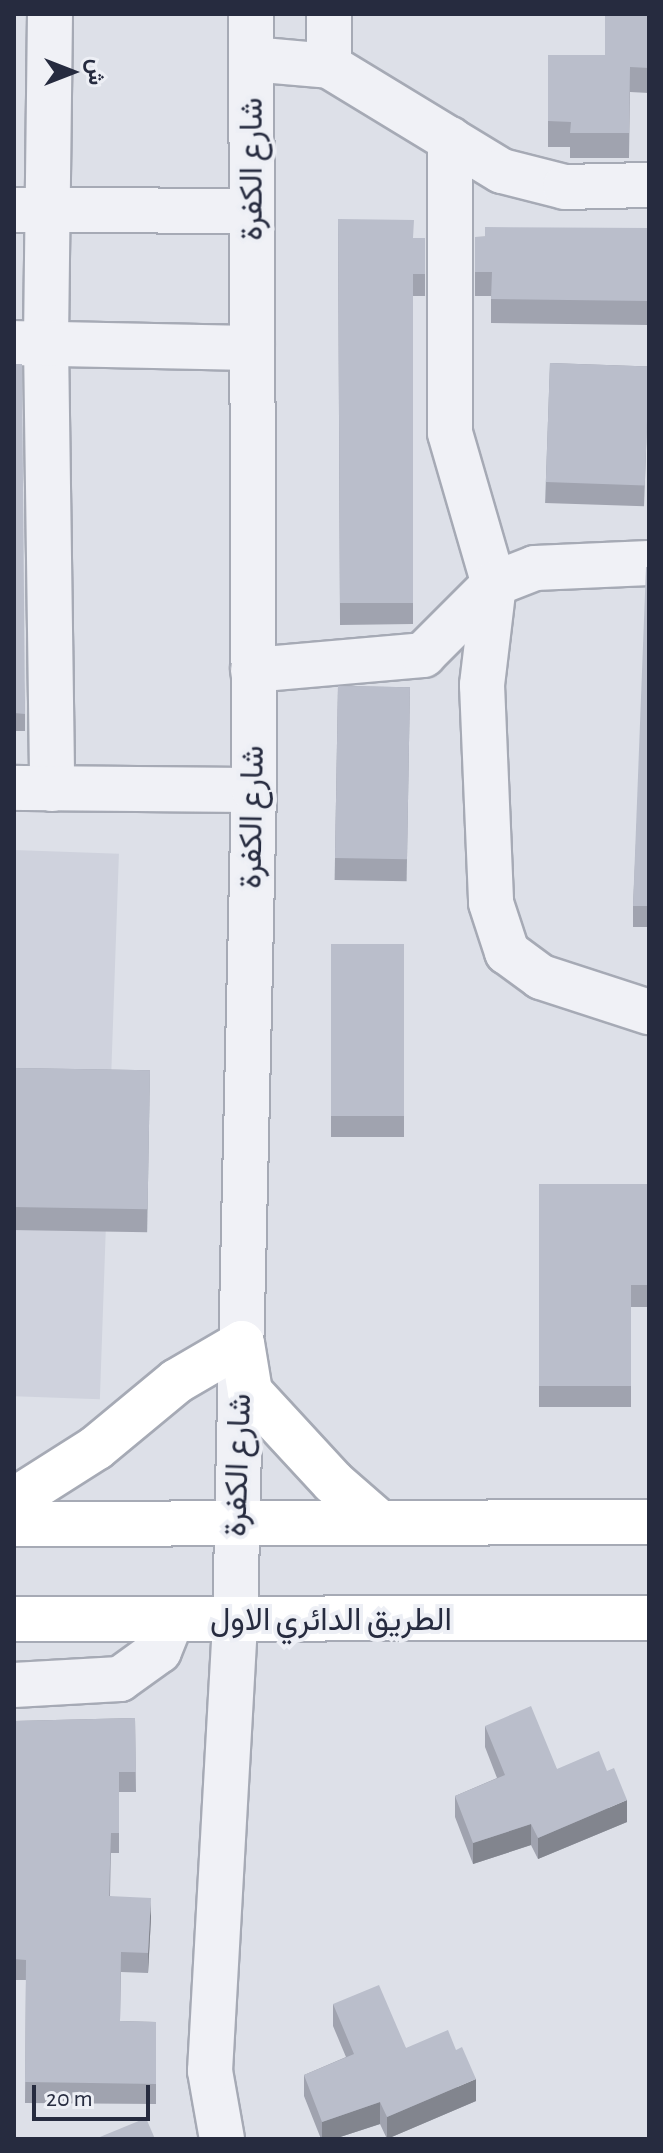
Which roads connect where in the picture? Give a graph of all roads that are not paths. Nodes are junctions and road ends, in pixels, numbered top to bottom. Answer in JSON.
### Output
{"nodes":[{"id":1,"x":50,"y":14,"type":"edge"},
{"id":2,"x":251,"y":14,"type":"edge"},
{"id":3,"x":329,"y":14,"type":"edge"},
{"id":4,"x":251,"y":59,"type":"junction"},
{"id":5,"x":329,"y":66,"type":"junction"},
{"id":6,"x":450,"y":139,"type":"junction"},
{"id":7,"x":649,"y":185,"type":"edge"},
{"id":8,"x":30,"y":211,"type":"edge"},
{"id":9,"x":252,"y":211,"type":"junction"},
{"id":10,"x":30,"y":343,"type":"edge"},
{"id":11,"x":252,"y":348,"type":"junction"},
{"id":12,"x":649,"y":563,"type":"edge"},
{"id":13,"x":494,"y":584,"type":"junction"},
{"id":14,"x":253,"y":670,"type":"junction"},
{"id":15,"x":33,"y":788,"type":"edge"},
{"id":16,"x":254,"y":790,"type":"junction"},
{"id":17,"x":649,"y":1012,"type":"edge"},
{"id":18,"x":242,"y":1343,"type":"junction"},
{"id":19,"x":14,"y":1500,"type":"edge"},
{"id":20,"x":649,"y":1522,"type":"edge"},
{"id":21,"x":380,"y":1523,"type":"junction"},
{"id":22,"x":14,"y":1524,"type":"edge"},
{"id":23,"x":235,"y":1524,"type":"junction"},
{"id":24,"x":649,"y":1618,"type":"edge"},
{"id":25,"x":14,"y":1619,"type":"edge"},
{"id":26,"x":235,"y":1620,"type":"junction"},
{"id":27,"x":171,"y":1622,"type":"junction"},
{"id":28,"x":14,"y":1685,"type":"edge"},
{"id":29,"x":222,"y":2139,"type":"edge"}],
"edges":[{"from":1,"to":8,"type":"street"},
{"from":2,"to":4,"type":"street","name":"شارع الكفرة"},
{"from":3,"to":5,"type":"street"},
{"from":4,"to":5,"type":"street"},
{"from":4,"to":9,"type":"street","name":"شارع الكفرة"},
{"from":5,"to":6,"type":"street"},
{"from":6,"to":7,"type":"street"},
{"from":6,"to":13,"type":"street"},
{"from":8,"to":9,"type":"street"},
{"from":8,"to":10,"type":"street"},
{"from":9,"to":11,"type":"street","name":"شارع الكفرة"},
{"from":10,"to":11,"type":"street"},
{"from":10,"to":15,"type":"street"},
{"from":11,"to":14,"type":"street","name":"شارع الكفرة"},
{"from":12,"to":13,"type":"street"},
{"from":13,"to":14,"type":"street"},
{"from":13,"to":17,"type":"street"},
{"from":14,"to":16,"type":"street","name":"شارع الكفرة"},
{"from":15,"to":16,"type":"street"},
{"from":16,"to":18,"type":"street","name":"شارع الكفرة"},
{"from":18,"to":19,"type":"main road"},
{"from":18,"to":21,"type":"main road"},
{"from":18,"to":23,"type":"street","name":"شارع الكفرة"},
{"from":20,"to":21,"type":"main road"},
{"from":21,"to":23,"type":"main road"},
{"from":22,"to":23,"type":"main road"},
{"from":23,"to":26,"type":"street","name":"شارع الكفرة"},
{"from":24,"to":26,"type":"main road","name":"الطريق الدائري الاول"},
{"from":25,"to":27,"type":"main road","name":"الطريق الدائري الاول"},
{"from":26,"to":27,"type":"main road","name":"الطريق الدائري الاول"},
{"from":26,"to":29,"type":"street","name":"شارع الكفرة"},
{"from":27,"to":28,"type":"street"}]}
